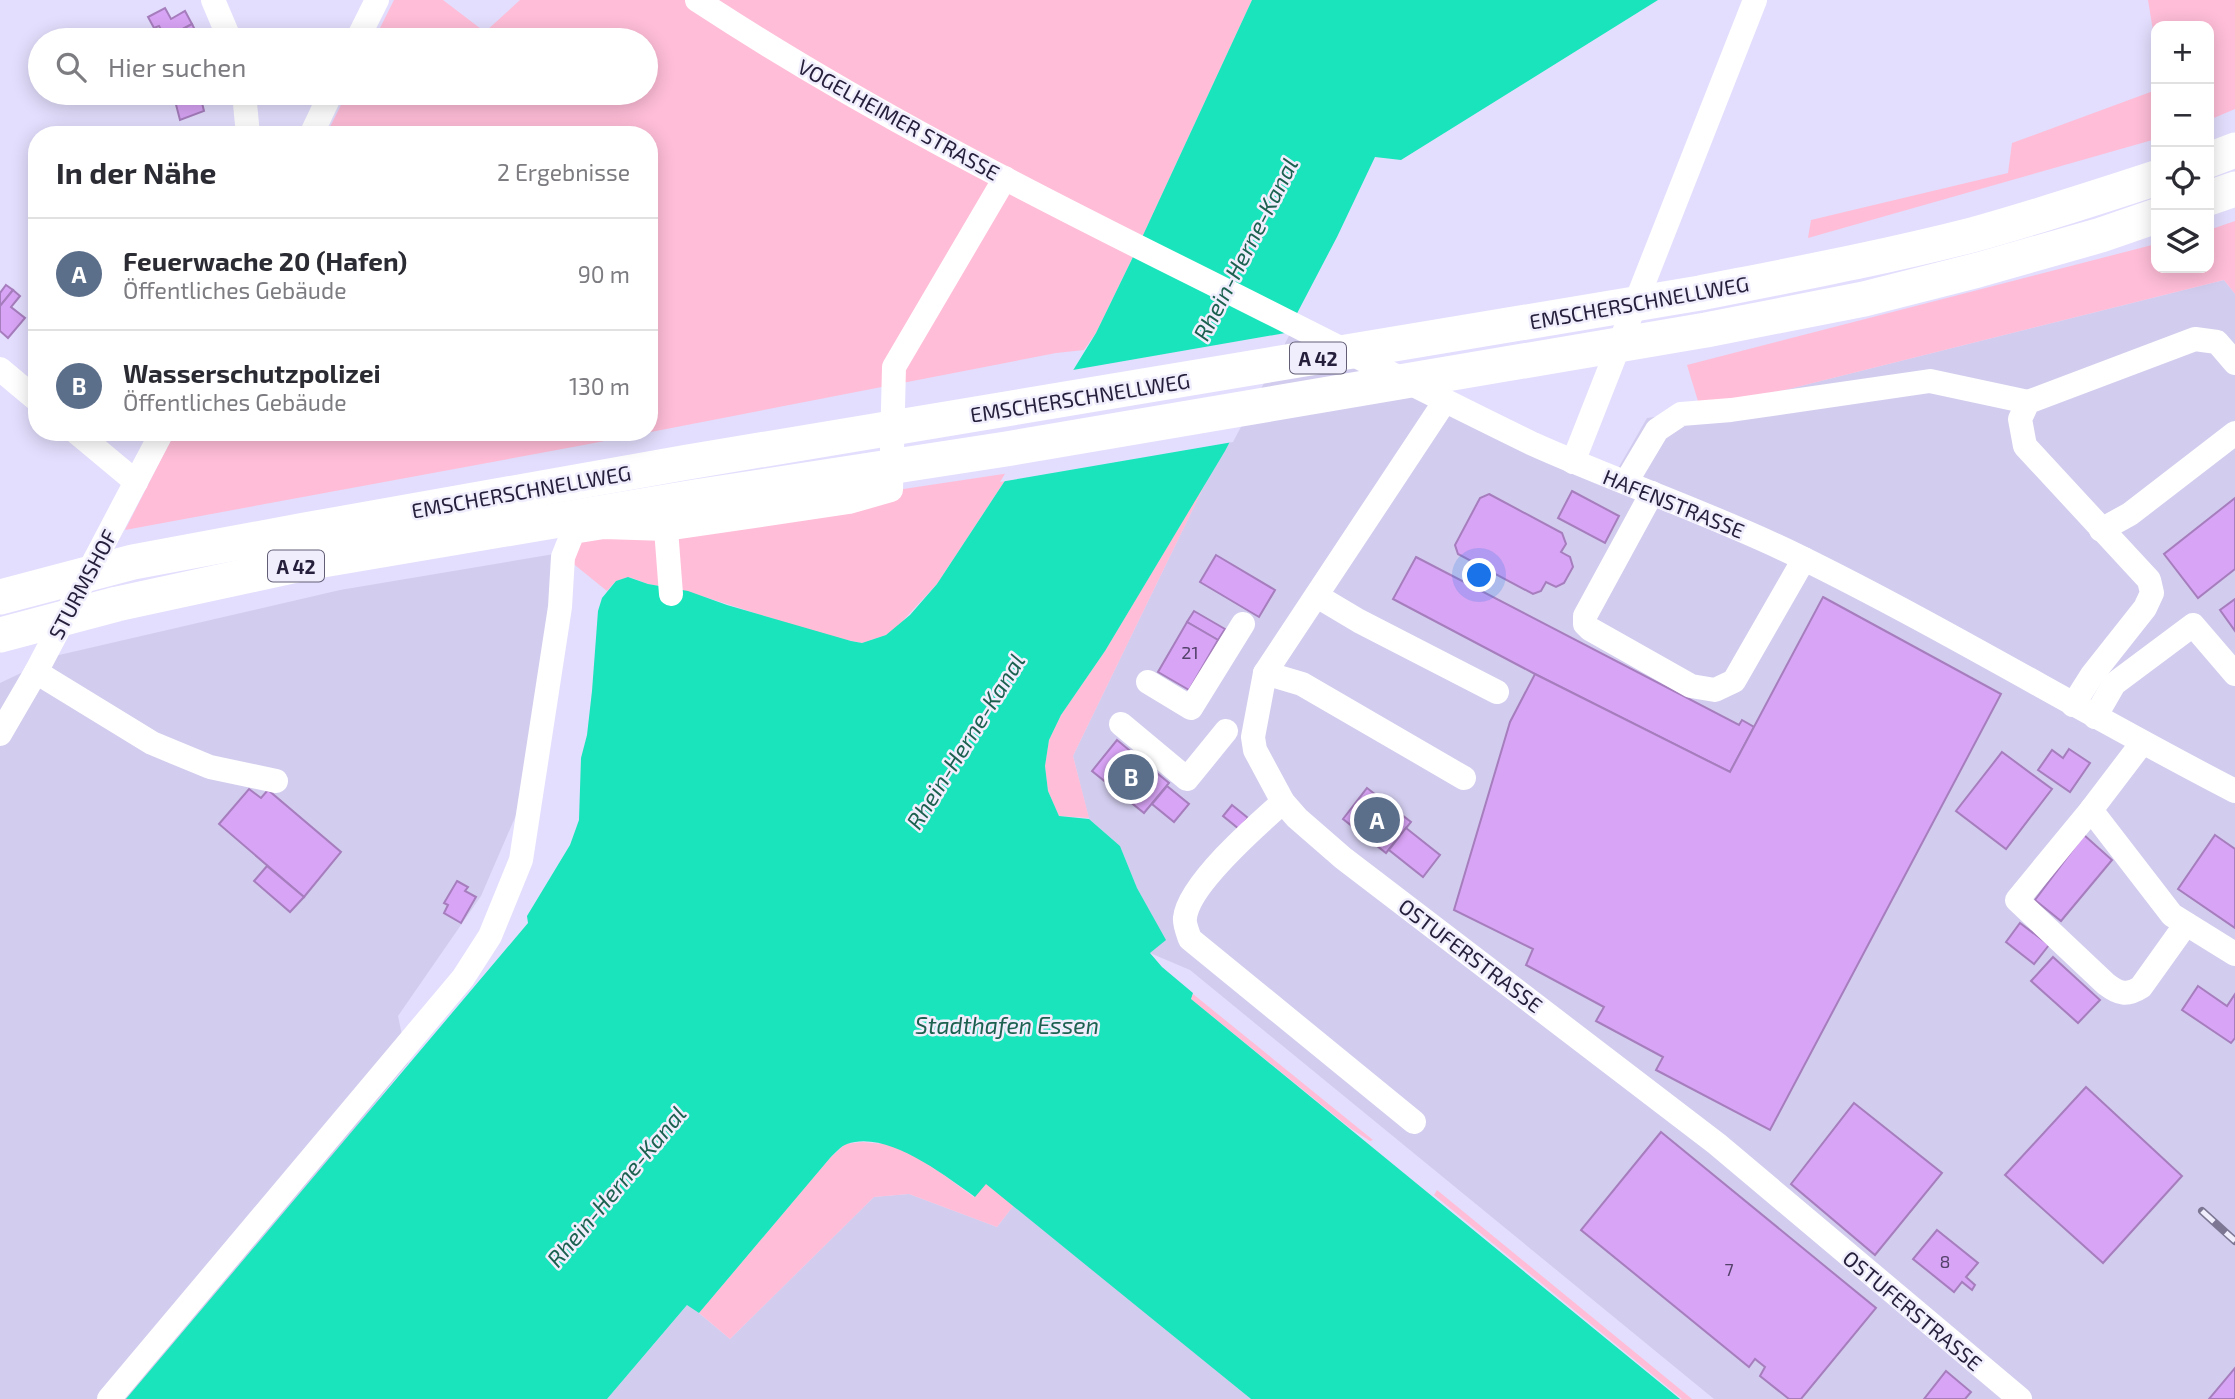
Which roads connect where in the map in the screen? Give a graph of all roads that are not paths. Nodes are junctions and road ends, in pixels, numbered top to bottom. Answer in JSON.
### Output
{"nodes":[{"id":1,"x":213,"y":0,"type":"edge"},
{"id":2,"x":377,"y":0,"type":"edge"},
{"id":3,"x":697,"y":0,"type":"edge"},
{"id":4,"x":1755,"y":0,"type":"edge"},
{"id":5,"x":225,"y":28,"type":"edge"},
{"id":6,"x":363,"y":28,"type":"edge"},
{"id":7,"x":245,"y":105,"type":"edge"},
{"id":8,"x":325,"y":105,"type":"edge"},
{"id":9,"x":247,"y":126,"type":"edge"},
{"id":10,"x":315,"y":126,"type":"edge"},
{"id":11,"x":2235,"y":150,"type":"edge"},
{"id":12,"x":2214,"y":158,"type":"edge"},
{"id":13,"x":1005,"y":178,"type":"junction"},
{"id":14,"x":2151,"y":180,"type":"edge"},
{"id":15,"x":2235,"y":189,"type":"edge"},
{"id":16,"x":2214,"y":196,"type":"edge"},
{"id":17,"x":2151,"y":218,"type":"edge"},
{"id":18,"x":1105,"y":230,"type":"joint"},
{"id":19,"x":2235,"y":363,"type":"edge"},
{"id":20,"x":0,"y":369,"type":"edge"},
{"id":21,"x":28,"y":392,"type":"edge"},
{"id":22,"x":1445,"y":401,"type":"junction"},
{"id":23,"x":2028,"y":402,"type":"junction"},
{"id":24,"x":2235,"y":433,"type":"edge"},
{"id":25,"x":87,"y":441,"type":"edge"},
{"id":26,"x":157,"y":441,"type":"edge"},
{"id":27,"x":1573,"y":463,"type":"junction"},
{"id":28,"x":136,"y":482,"type":"junction"},
{"id":29,"x":1626,"y":482,"type":"junction"},
{"id":30,"x":1652,"y":493,"type":"junction"},
{"id":31,"x":666,"y":529,"type":"junction"},
{"id":32,"x":2101,"y":530,"type":"junction"},
{"id":33,"x":1804,"y":559,"type":"junction"},
{"id":34,"x":13,"y":594,"type":"edge"},
{"id":35,"x":671,"y":594,"type":"dead end"},
{"id":36,"x":1317,"y":596,"type":"junction"},
{"id":37,"x":1243,"y":624,"type":"dead end"},
{"id":38,"x":4,"y":634,"type":"edge"},
{"id":39,"x":36,"y":672,"type":"junction"},
{"id":40,"x":1265,"y":673,"type":"junction"},
{"id":41,"x":2235,"y":674,"type":"edge"},
{"id":42,"x":1148,"y":682,"type":"dead end"},
{"id":43,"x":1497,"y":692,"type":"dead end"},
{"id":44,"x":2073,"y":705,"type":"junction"},
{"id":45,"x":1191,"y":708,"type":"junction"},
{"id":46,"x":2095,"y":717,"type":"junction"},
{"id":47,"x":1121,"y":724,"type":"dead end"},
{"id":48,"x":1226,"y":731,"type":"junction"},
{"id":49,"x":0,"y":734,"type":"edge"},
{"id":50,"x":1253,"y":737,"type":"junction"},
{"id":51,"x":2141,"y":743,"type":"junction"},
{"id":52,"x":1464,"y":778,"type":"dead end"},
{"id":53,"x":276,"y":781,"type":"dead end"},
{"id":54,"x":2235,"y":791,"type":"edge"},
{"id":55,"x":1283,"y":802,"type":"junction"},
{"id":56,"x":2091,"y":810,"type":"junction"},
{"id":57,"x":2186,"y":924,"type":"junction"},
{"id":58,"x":2235,"y":954,"type":"edge"},
{"id":59,"x":1414,"y":1122,"type":"dead end"},
{"id":60,"x":109,"y":1399,"type":"edge"},
{"id":61,"x":2020,"y":1399,"type":"edge"}],
"edges":[{"from":1,"to":5,"type":"street"},
{"from":2,"to":6,"type":"street"},
{"from":3,"to":13,"type":"street","name":"VOGELHEIMER STRASSE"},
{"from":4,"to":27,"type":"street"},
{"from":7,"to":9,"type":"street"},
{"from":8,"to":10,"type":"street"},
{"from":11,"to":12,"type":"highway"},
{"from":13,"to":18,"type":"street","name":"VOGELHEIMER STRASSE"},
{"from":13,"to":31,"type":"street"},
{"from":14,"to":34,"type":"highway","name":"EMSCHERSCHNELLWEG","number":"A 42"},
{"from":15,"to":16,"type":"highway"},
{"from":17,"to":38,"type":"highway","name":"EMSCHERSCHNELLWEG","number":"A 42"},
{"from":18,"to":22,"type":"street","name":"HAFENSTRASSE"},
{"from":19,"to":23,"type":"street"},
{"from":20,"to":21,"type":"street"},
{"from":22,"to":27,"type":"street","name":"HAFENSTRASSE"},
{"from":22,"to":36,"type":"street"},
{"from":23,"to":29,"type":"street"},
{"from":23,"to":32,"type":"street"},
{"from":24,"to":32,"type":"street"},
{"from":25,"to":28,"type":"street"},
{"from":26,"to":28,"type":"street","name":"STURMSHOF"},
{"from":27,"to":29,"type":"street","name":"HAFENSTRASSE"},
{"from":28,"to":39,"type":"street","name":"STURMSHOF"},
{"from":29,"to":30,"type":"street","name":"HAFENSTRASSE"},
{"from":30,"to":33,"type":"street","name":"HAFENSTRASSE"},
{"from":30,"to":33,"type":"street"},
{"from":31,"to":35,"type":"street"},
{"from":31,"to":60,"type":"street"},
{"from":32,"to":44,"type":"street"},
{"from":33,"to":44,"type":"street","name":"HAFENSTRASSE"},
{"from":36,"to":40,"type":"street"},
{"from":36,"to":43,"type":"street"},
{"from":37,"to":45,"type":"street"},
{"from":39,"to":49,"type":"street","name":"STURMSHOF"},
{"from":39,"to":53,"type":"street"},
{"from":40,"to":50,"type":"street"},
{"from":40,"to":52,"type":"street"},
{"from":41,"to":46,"type":"street"},
{"from":42,"to":45,"type":"street"},
{"from":44,"to":46,"type":"street","name":"HAFENSTRASSE"},
{"from":45,"to":48,"type":"street"},
{"from":46,"to":51,"type":"street","name":"HAFENSTRASSE"},
{"from":47,"to":48,"type":"street"},
{"from":48,"to":50,"type":"street"},
{"from":50,"to":55,"type":"street","name":"OSTUFERSTRASSE"},
{"from":51,"to":54,"type":"street","name":"HAFENSTRASSE"},
{"from":51,"to":56,"type":"street"},
{"from":55,"to":59,"type":"street"},
{"from":55,"to":61,"type":"street","name":"OSTUFERSTRASSE"},
{"from":56,"to":57,"type":"street"},
{"from":56,"to":57,"type":"street"},
{"from":57,"to":58,"type":"street"}]}
